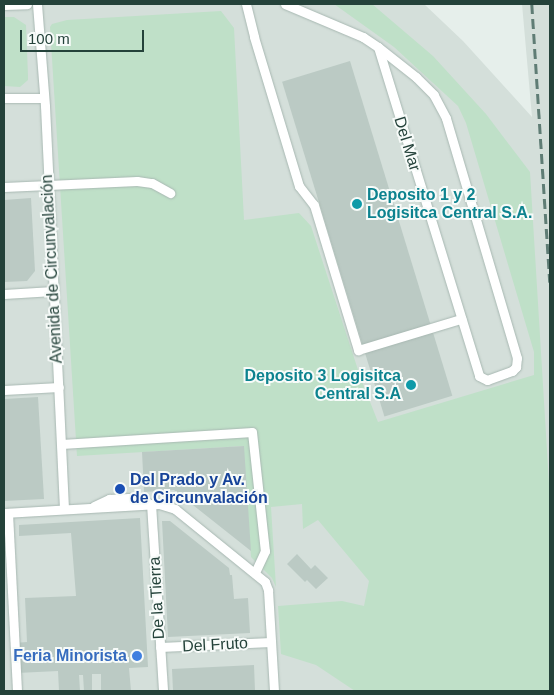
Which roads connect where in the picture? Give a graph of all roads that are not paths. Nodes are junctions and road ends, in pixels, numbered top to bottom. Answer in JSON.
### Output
{"nodes":[{"id":1,"x":27,"y":4,"type":"edge"},
{"id":2,"x":36,"y":4,"type":"edge"},
{"id":3,"x":246,"y":4,"type":"edge"},
{"id":4,"x":285,"y":4,"type":"edge"},
{"id":5,"x":4,"y":5,"type":"edge"},
{"id":6,"x":378,"y":47,"type":"junction"},
{"id":7,"x":4,"y":98,"type":"edge"},
{"id":8,"x":44,"y":98,"type":"junction"},
{"id":9,"x":48,"y":185,"type":"junction"},
{"id":10,"x":4,"y":187,"type":"edge"},
{"id":11,"x":170,"y":194,"type":"dead end"},
{"id":12,"x":53,"y":291,"type":"junction"},
{"id":13,"x":4,"y":294,"type":"edge"},
{"id":14,"x":461,"y":319,"type":"junction"},
{"id":15,"x":59,"y":387,"type":"junction"},
{"id":16,"x":4,"y":390,"type":"edge"},
{"id":17,"x":62,"y":444,"type":"junction"},
{"id":18,"x":151,"y":504,"type":"junction"},
{"id":19,"x":64,"y":509,"type":"junction"},
{"id":20,"x":6,"y":513,"type":"edge"},
{"id":21,"x":255,"y":572,"type":"junction"},
{"id":22,"x":271,"y":642,"type":"junction"},
{"id":23,"x":160,"y":647,"type":"junction"},
{"id":24,"x":14,"y":653,"type":"junction"},
{"id":25,"x":4,"y":654,"type":"edge"},
{"id":26,"x":17,"y":691,"type":"edge"},
{"id":27,"x":162,"y":691,"type":"edge"},
{"id":28,"x":274,"y":691,"type":"edge"}],
"edges":[{"from":1,"to":5,"type":"street"},
{"from":2,"to":8,"type":"street","name":"Avenida de Circunvalación"},
{"from":3,"to":14,"type":"street"},
{"from":4,"to":6,"type":"street"},
{"from":6,"to":14,"type":"street","name":"Del Mar"},
{"from":6,"to":14,"type":"street","name":"Del Mar"},
{"from":7,"to":8,"type":"street"},
{"from":8,"to":9,"type":"street","name":"Avenida de Circunvalación"},
{"from":9,"to":10,"type":"street"},
{"from":9,"to":11,"type":"street"},
{"from":9,"to":12,"type":"street","name":"Avenida de Circunvalación"},
{"from":12,"to":13,"type":"street"},
{"from":12,"to":15,"type":"street","name":"Avenida de Circunvalación"},
{"from":15,"to":16,"type":"street"},
{"from":15,"to":17,"type":"street","name":"Avenida de Circunvalación"},
{"from":17,"to":19,"type":"street","name":"Avenida de Circunvalación"},
{"from":17,"to":21,"type":"street"},
{"from":18,"to":19,"type":"street"},
{"from":18,"to":21,"type":"street"},
{"from":18,"to":23,"type":"street","name":"De la Tierra"},
{"from":19,"to":20,"type":"street"},
{"from":20,"to":24,"type":"street"},
{"from":21,"to":22,"type":"street"},
{"from":22,"to":23,"type":"street","name":"Del Fruto"},
{"from":22,"to":28,"type":"street"},
{"from":23,"to":27,"type":"street","name":"De la Tierra"},
{"from":24,"to":25,"type":"street"},
{"from":24,"to":26,"type":"street"}]}
